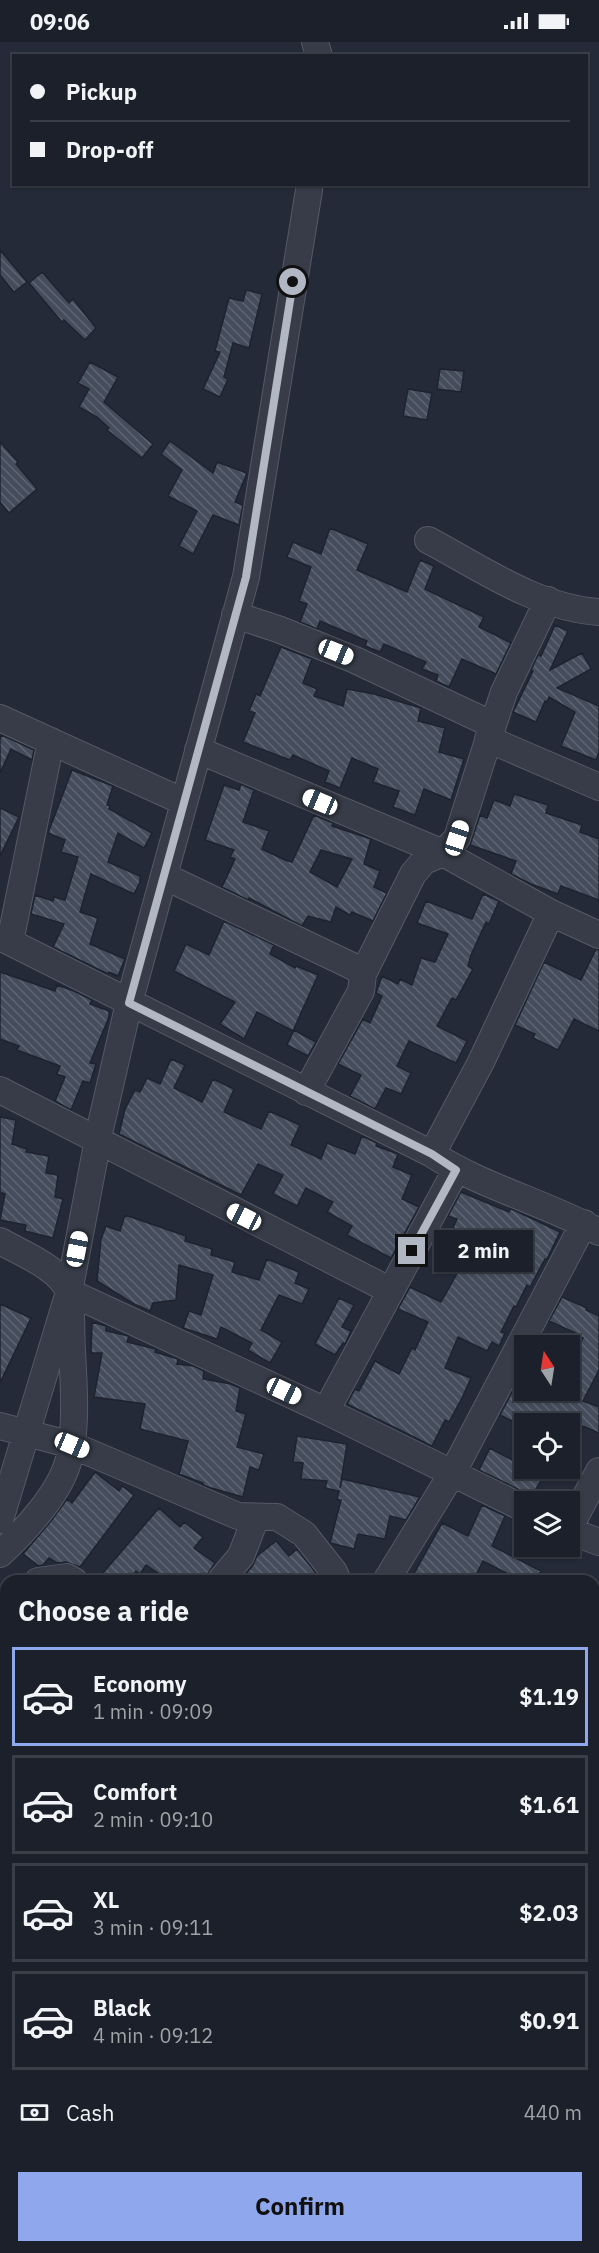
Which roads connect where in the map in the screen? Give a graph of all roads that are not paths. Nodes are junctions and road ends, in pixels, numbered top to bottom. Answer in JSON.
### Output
{"nodes":[{"id":1,"x":310,"y":186,"type":"edge"},
{"id":2,"x":428,"y":540,"type":"dead end"},
{"id":3,"x":548,"y":600,"type":"junction"},
{"id":4,"x":599,"y":612,"type":"edge"},
{"id":5,"x":235,"y":615,"type":"junction"},
{"id":6,"x":0,"y":718,"type":"edge"},
{"id":7,"x":490,"y":732,"type":"junction"},
{"id":8,"x":51,"y":741,"type":"junction"},
{"id":9,"x":198,"y":750,"type":"junction"},
{"id":10,"x":599,"y":787,"type":"edge"},
{"id":11,"x":184,"y":801,"type":"junction"},
{"id":12,"x":443,"y":854,"type":"junction"},
{"id":13,"x":164,"y":876,"type":"junction"},
{"id":14,"x":551,"y":913,"type":"junction"},
{"id":15,"x":599,"y":935,"type":"edge"},
{"id":16,"x":5,"y":940,"type":"edge"},
{"id":17,"x":363,"y":974,"type":"junction"},
{"id":18,"x":129,"y":1003,"type":"junction"},
{"id":19,"x":0,"y":1090,"type":"edge"},
{"id":20,"x":306,"y":1092,"type":"junction"},
{"id":21,"x":98,"y":1142,"type":"junction"},
{"id":22,"x":432,"y":1154,"type":"junction"},
{"id":23,"x":456,"y":1170,"type":"junction"},
{"id":24,"x":591,"y":1227,"type":"edge"},
{"id":25,"x":0,"y":1241,"type":"edge"},
{"id":26,"x":69,"y":1292,"type":"junction"},
{"id":27,"x":391,"y":1292,"type":"junction"},
{"id":28,"x":326,"y":1411,"type":"junction"},
{"id":29,"x":0,"y":1426,"type":"edge"},
{"id":30,"x":26,"y":1434,"type":"junction"},
{"id":31,"x":72,"y":1445,"type":"junction"},
{"id":32,"x":599,"y":1471,"type":"edge"},
{"id":33,"x":453,"y":1472,"type":"junction"},
{"id":34,"x":514,"y":1503,"type":"edge"},
{"id":35,"x":580,"y":1508,"type":"edge"},
{"id":36,"x":256,"y":1517,"type":"junction"},
{"id":37,"x":0,"y":1520,"type":"edge"},
{"id":38,"x":580,"y":1535,"type":"edge"},
{"id":39,"x":599,"y":1542,"type":"edge"},
{"id":40,"x":0,"y":1554,"type":"edge"},
{"id":41,"x":225,"y":1575,"type":"edge"},
{"id":42,"x":336,"y":1575,"type":"edge"},
{"id":43,"x":390,"y":1575,"type":"edge"}],
"edges":[{"from":1,"to":5,"type":"street"},
{"from":2,"to":3,"type":"street"},
{"from":3,"to":4,"type":"street"},
{"from":3,"to":7,"type":"street"},
{"from":5,"to":7,"type":"street"},
{"from":5,"to":9,"type":"street"},
{"from":6,"to":8,"type":"street"},
{"from":7,"to":10,"type":"street"},
{"from":7,"to":12,"type":"street"},
{"from":8,"to":11,"type":"street"},
{"from":8,"to":16,"type":"street"},
{"from":9,"to":11,"type":"street"},
{"from":9,"to":12,"type":"street"},
{"from":11,"to":13,"type":"street"},
{"from":12,"to":14,"type":"street"},
{"from":12,"to":17,"type":"street"},
{"from":13,"to":17,"type":"street"},
{"from":13,"to":18,"type":"street"},
{"from":14,"to":15,"type":"street"},
{"from":14,"to":22,"type":"street"},
{"from":16,"to":18,"type":"street"},
{"from":17,"to":20,"type":"street"},
{"from":18,"to":20,"type":"street"},
{"from":18,"to":21,"type":"street"},
{"from":19,"to":21,"type":"street"},
{"from":20,"to":22,"type":"street"},
{"from":21,"to":26,"type":"street"},
{"from":21,"to":27,"type":"street"},
{"from":22,"to":23,"type":"street"},
{"from":23,"to":24,"type":"street"},
{"from":23,"to":27,"type":"street"},
{"from":24,"to":33,"type":"street"},
{"from":25,"to":26,"type":"street"},
{"from":26,"to":28,"type":"street"},
{"from":26,"to":30,"type":"street"},
{"from":26,"to":31,"type":"street"},
{"from":27,"to":28,"type":"street"},
{"from":28,"to":33,"type":"street"},
{"from":29,"to":30,"type":"street"},
{"from":30,"to":31,"type":"street"},
{"from":30,"to":37,"type":"street"},
{"from":31,"to":36,"type":"street"},
{"from":31,"to":40,"type":"street"},
{"from":32,"to":35,"type":"street"},
{"from":33,"to":34,"type":"street"},
{"from":33,"to":43,"type":"street"},
{"from":36,"to":41,"type":"street"},
{"from":36,"to":42,"type":"street"},
{"from":38,"to":39,"type":"street"}]}
